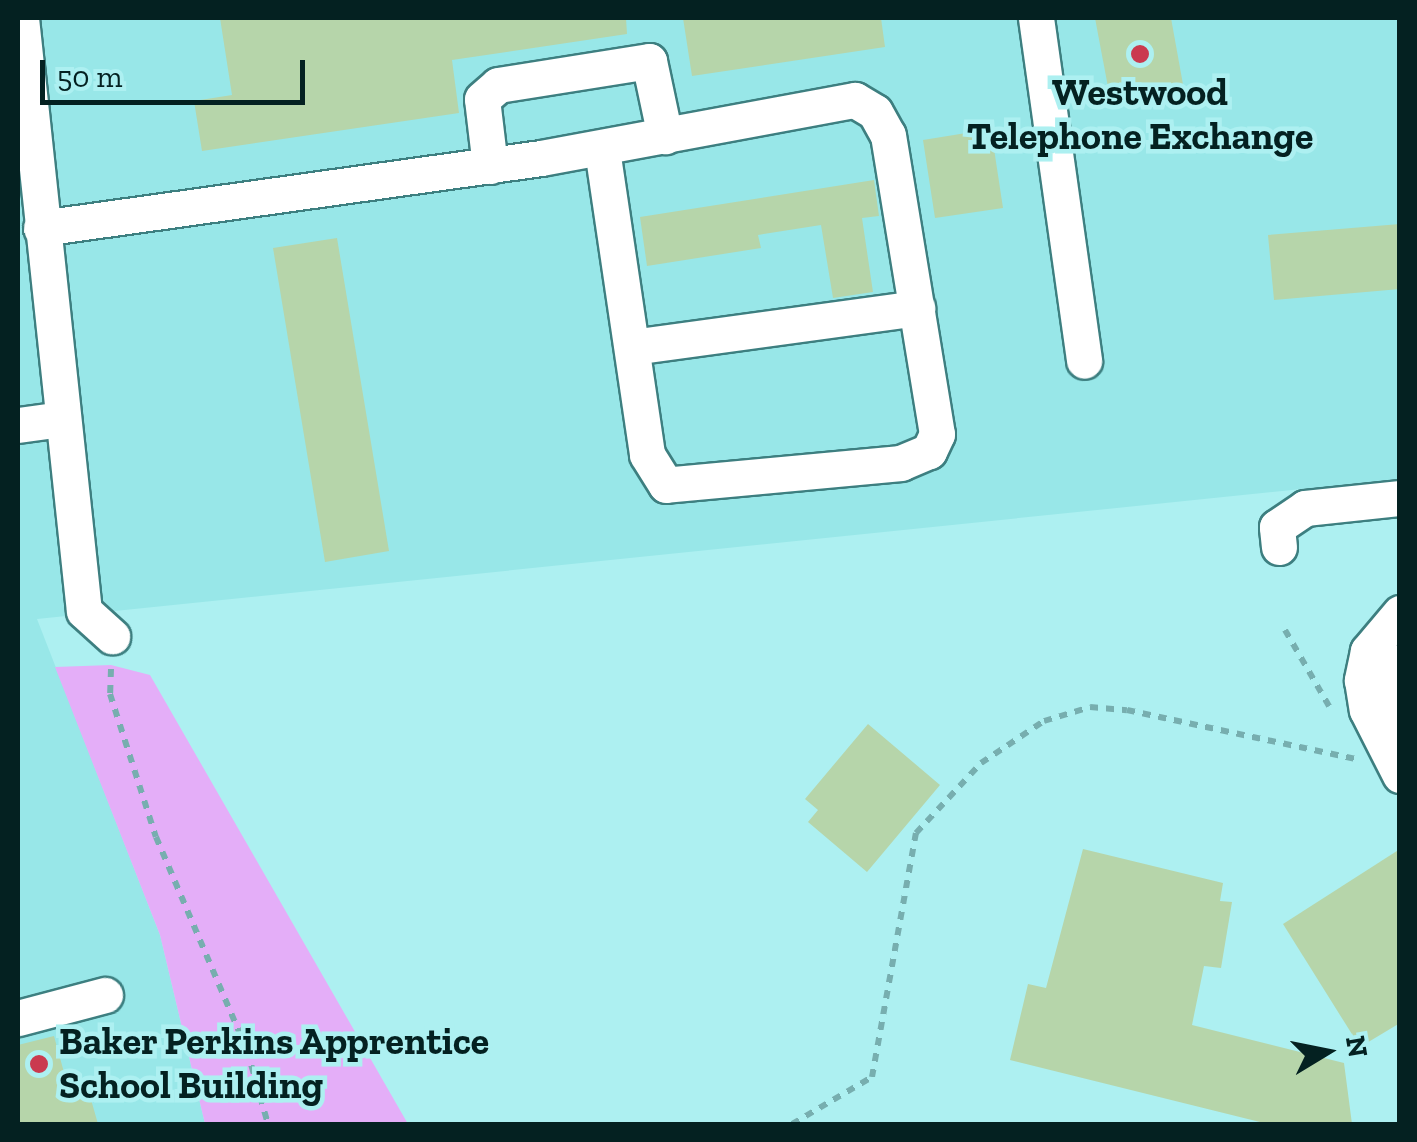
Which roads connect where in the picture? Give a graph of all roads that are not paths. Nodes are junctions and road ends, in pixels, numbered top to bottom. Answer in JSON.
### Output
{"nodes":[{"id":1,"x":21,"y":18,"type":"edge"},
{"id":2,"x":1036,"y":18,"type":"edge"},
{"id":3,"x":665,"y":136,"type":"junction"},
{"id":4,"x":24,"y":140,"type":"edge"},
{"id":5,"x":602,"y":148,"type":"junction"},
{"id":6,"x":490,"y":166,"type":"junction"},
{"id":7,"x":41,"y":228,"type":"junction"},
{"id":8,"x":916,"y":308,"type":"junction"},
{"id":9,"x":632,"y":347,"type":"junction"},
{"id":10,"x":1084,"y":361,"type":"dead end"},
{"id":11,"x":62,"y":419,"type":"junction"},
{"id":12,"x":18,"y":425,"type":"edge"},
{"id":13,"x":1400,"y":498,"type":"edge"},
{"id":14,"x":1279,"y":548,"type":"dead end"},
{"id":15,"x":1400,"y":612,"type":"edge"},
{"id":16,"x":112,"y":636,"type":"road end"},
{"id":17,"x":1400,"y":662,"type":"edge"},
{"id":18,"x":1370,"y":744,"type":"junction"},
{"id":19,"x":1400,"y":775,"type":"edge"},
{"id":20,"x":105,"y":995,"type":"dead end"},
{"id":21,"x":18,"y":1018,"type":"edge"}],
"edges":[{"from":1,"to":4,"type":"street"},
{"from":2,"to":10,"type":"street"},
{"from":3,"to":5,"type":"street"},
{"from":3,"to":6,"type":"street"},
{"from":3,"to":8,"type":"street"},
{"from":4,"to":7,"type":"street"},
{"from":5,"to":6,"type":"street"},
{"from":5,"to":9,"type":"street"},
{"from":6,"to":7,"type":"street"},
{"from":7,"to":11,"type":"street"},
{"from":8,"to":9,"type":"street"},
{"from":8,"to":9,"type":"street"},
{"from":11,"to":12,"type":"street"},
{"from":11,"to":16,"type":"street"},
{"from":13,"to":14,"type":"street"},
{"from":15,"to":18,"type":"street"},
{"from":17,"to":18,"type":"street"},
{"from":18,"to":19,"type":"street"},
{"from":20,"to":21,"type":"street"}]}
